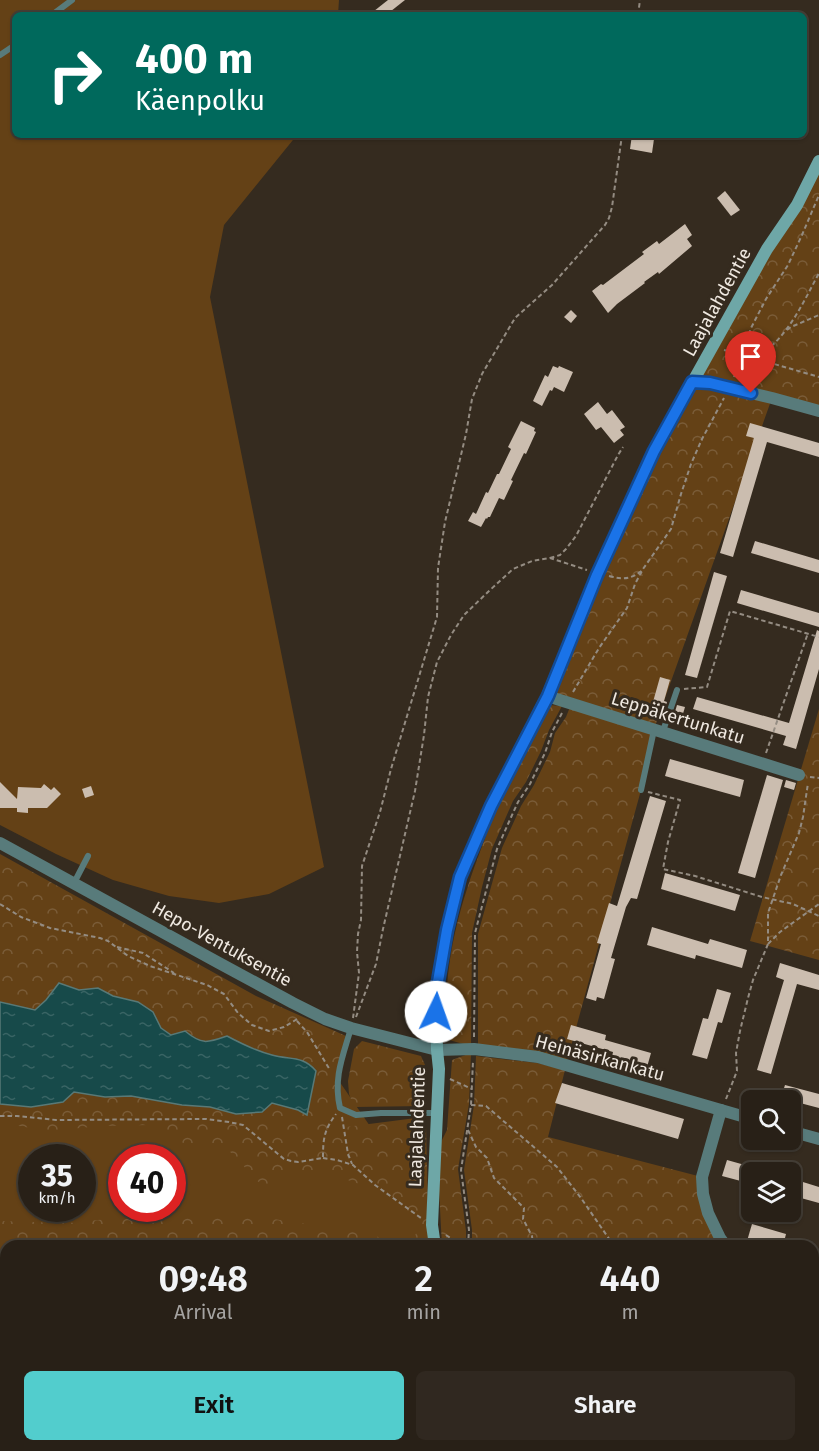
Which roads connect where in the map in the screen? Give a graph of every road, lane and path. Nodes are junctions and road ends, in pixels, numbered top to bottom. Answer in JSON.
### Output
{"nodes":[{"id":1,"x":72,"y":0,"type":"edge"},
{"id":2,"x":56,"y":12,"type":"edge"},
{"id":3,"x":622,"y":138,"type":"edge"},
{"id":4,"x":819,"y":160,"type":"edge"},
{"id":5,"x":819,"y":195,"type":"edge"},
{"id":6,"x":819,"y":273,"type":"edge"},
{"id":7,"x":819,"y":315,"type":"edge"},
{"id":8,"x":784,"y":332,"type":"junction"},
{"id":9,"x":712,"y":348,"type":"junction"},
{"id":10,"x":743,"y":354,"type":"junction"},
{"id":11,"x":754,"y":358,"type":"junction"},
{"id":12,"x":739,"y":365,"type":"junction"},
{"id":13,"x":819,"y":377,"type":"edge"},
{"id":14,"x":692,"y":382,"type":"junction"},
{"id":15,"x":730,"y":388,"type":"junction"},
{"id":16,"x":819,"y":411,"type":"edge"},
{"id":17,"x":623,"y":447,"type":"dead end"},
{"id":18,"x":550,"y":558,"type":"junction"},
{"id":19,"x":643,"y":569,"type":"junction"},
{"id":20,"x":597,"y":575,"type":"junction"},
{"id":21,"x":808,"y":633,"type":"junction"},
{"id":22,"x":819,"y":637,"type":"edge"},
{"id":23,"x":677,"y":690,"type":"joint"},
{"id":24,"x":548,"y":696,"type":"junction"},
{"id":25,"x":567,"y":703,"type":"junction"},
{"id":26,"x":658,"y":730,"type":"junction"},
{"id":27,"x":762,"y":763,"type":"junction"},
{"id":28,"x":799,"y":775,"type":"dead end"},
{"id":29,"x":819,"y":778,"type":"edge"},
{"id":30,"x":641,"y":790,"type":"joint"},
{"id":31,"x":0,"y":843,"type":"edge"},
{"id":32,"x":88,"y":856,"type":"dead end"},
{"id":33,"x":74,"y":883,"type":"junction"},
{"id":34,"x":772,"y":899,"type":"junction"},
{"id":35,"x":0,"y":904,"type":"edge"},
{"id":36,"x":819,"y":904,"type":"edge"},
{"id":37,"x":810,"y":910,"type":"junction"},
{"id":38,"x":819,"y":916,"type":"edge"},
{"id":39,"x":768,"y":944,"type":"junction"},
{"id":40,"x":114,"y":946,"type":"junction"},
{"id":41,"x":179,"y":976,"type":"junction"},
{"id":42,"x":308,"y":1011,"type":"junction"},
{"id":43,"x":296,"y":1020,"type":"junction"},
{"id":44,"x":351,"y":1028,"type":"junction"},
{"id":45,"x":474,"y":1049,"type":"junction"},
{"id":46,"x":437,"y":1050,"type":"junction"},
{"id":47,"x":439,"y":1069,"type":"junction"},
{"id":48,"x":337,"y":1087,"type":"junction"},
{"id":49,"x":472,"y":1089,"type":"junction"},
{"id":50,"x":471,"y":1105,"type":"junction"},
{"id":51,"x":340,"y":1108,"type":"junction"},
{"id":52,"x":721,"y":1110,"type":"junction"},
{"id":53,"x":436,"y":1113,"type":"junction"},
{"id":54,"x":0,"y":1116,"type":"edge"},
{"id":55,"x":741,"y":1116,"type":"edge"},
{"id":56,"x":467,"y":1127,"type":"junction"},
{"id":57,"x":801,"y":1134,"type":"edge"},
{"id":58,"x":819,"y":1139,"type":"edge"},
{"id":59,"x":323,"y":1158,"type":"junction"},
{"id":60,"x":353,"y":1165,"type":"junction"},
{"id":61,"x":432,"y":1225,"type":"junction"},
{"id":62,"x":434,"y":1240,"type":"edge"},
{"id":63,"x":453,"y":1240,"type":"edge"},
{"id":64,"x":468,"y":1240,"type":"edge"},
{"id":65,"x":532,"y":1240,"type":"edge"},
{"id":66,"x":610,"y":1240,"type":"edge"},
{"id":67,"x":722,"y":1240,"type":"edge"}],
"edges":[{"from":1,"to":2,"type":"lane"},
{"from":3,"to":44,"type":"path"},
{"from":4,"to":9,"type":"street","name":"Laajalahdentie"},
{"from":5,"to":10,"type":"path"},
{"from":6,"to":8,"type":"path"},
{"from":7,"to":8,"type":"path"},
{"from":8,"to":11,"type":"path"},
{"from":9,"to":10,"type":"path"},
{"from":9,"to":14,"type":"street","name":"Laajalahdentie"},
{"from":10,"to":11,"type":"path"},
{"from":10,"to":12,"type":"path"},
{"from":11,"to":12,"type":"path"},
{"from":11,"to":13,"type":"path"},
{"from":12,"to":15,"type":"path"},
{"from":14,"to":15,"type":"street"},
{"from":14,"to":20,"type":"street","name":"Laajalahdentie"},
{"from":15,"to":16,"type":"street"},
{"from":15,"to":19,"type":"path"},
{"from":17,"to":18,"type":"path"},
{"from":18,"to":20,"type":"path"},
{"from":18,"to":44,"type":"path"},
{"from":19,"to":20,"type":"path"},
{"from":19,"to":25,"type":"path"},
{"from":20,"to":24,"type":"street","name":"Laajalahdentie"},
{"from":21,"to":22,"type":"path"},
{"from":21,"to":23,"type":"path"},
{"from":21,"to":27,"type":"path"},
{"from":23,"to":26,"type":"lane"},
{"from":24,"to":25,"type":"street","name":"Leppäkertunkatu"},
{"from":24,"to":46,"type":"street","name":"Laajalahdentie"},
{"from":25,"to":26,"type":"street","name":"Leppäkertunkatu"},
{"from":25,"to":45,"type":"path"},
{"from":26,"to":27,"type":"street","name":"Leppäkertunkatu"},
{"from":26,"to":30,"type":"lane"},
{"from":27,"to":28,"type":"street","name":"Leppäkertunkatu"},
{"from":29,"to":34,"type":"path"},
{"from":30,"to":34,"type":"path"},
{"from":31,"to":33,"type":"street","name":"Hepo-Ventuksentie"},
{"from":32,"to":33,"type":"lane"},
{"from":33,"to":42,"type":"street","name":"Hepo-Ventuksentie"},
{"from":34,"to":37,"type":"path"},
{"from":34,"to":39,"type":"path"},
{"from":35,"to":40,"type":"path"},
{"from":36,"to":37,"type":"path"},
{"from":37,"to":38,"type":"path"},
{"from":37,"to":39,"type":"path"},
{"from":39,"to":52,"type":"path"},
{"from":40,"to":41,"type":"path"},
{"from":40,"to":41,"type":"path"},
{"from":41,"to":43,"type":"path"},
{"from":42,"to":43,"type":"path"},
{"from":42,"to":44,"type":"street","name":"Hepo-Ventuksentie"},
{"from":43,"to":48,"type":"path"},
{"from":44,"to":46,"type":"street","name":"Hepo-Ventuksentie"},
{"from":44,"to":48,"type":"lane"},
{"from":45,"to":46,"type":"street","name":"Heinäsirkankatu"},
{"from":45,"to":49,"type":"path"},
{"from":45,"to":52,"type":"street","name":"Heinäsirkankatu"},
{"from":46,"to":47,"type":"street","name":"Laajalahdentie"},
{"from":47,"to":49,"type":"path"},
{"from":47,"to":53,"type":"street","name":"Laajalahdentie"},
{"from":48,"to":51,"type":"lane"},
{"from":49,"to":50,"type":"path"},
{"from":50,"to":56,"type":"path"},
{"from":50,"to":66,"type":"path"},
{"from":51,"to":53,"type":"lane"},
{"from":51,"to":59,"type":"path"},
{"from":51,"to":60,"type":"path"},
{"from":52,"to":55,"type":"street","name":"Heinäsirkankatu"},
{"from":52,"to":67,"type":"street"},
{"from":53,"to":61,"type":"street","name":"Laajalahdentie"},
{"from":54,"to":59,"type":"path"},
{"from":56,"to":64,"type":"path"},
{"from":56,"to":65,"type":"path"},
{"from":57,"to":58,"type":"street"},
{"from":59,"to":60,"type":"path"},
{"from":60,"to":61,"type":"path"},
{"from":61,"to":62,"type":"street","name":"Laajalahdentie"},
{"from":61,"to":63,"type":"path"}]}
